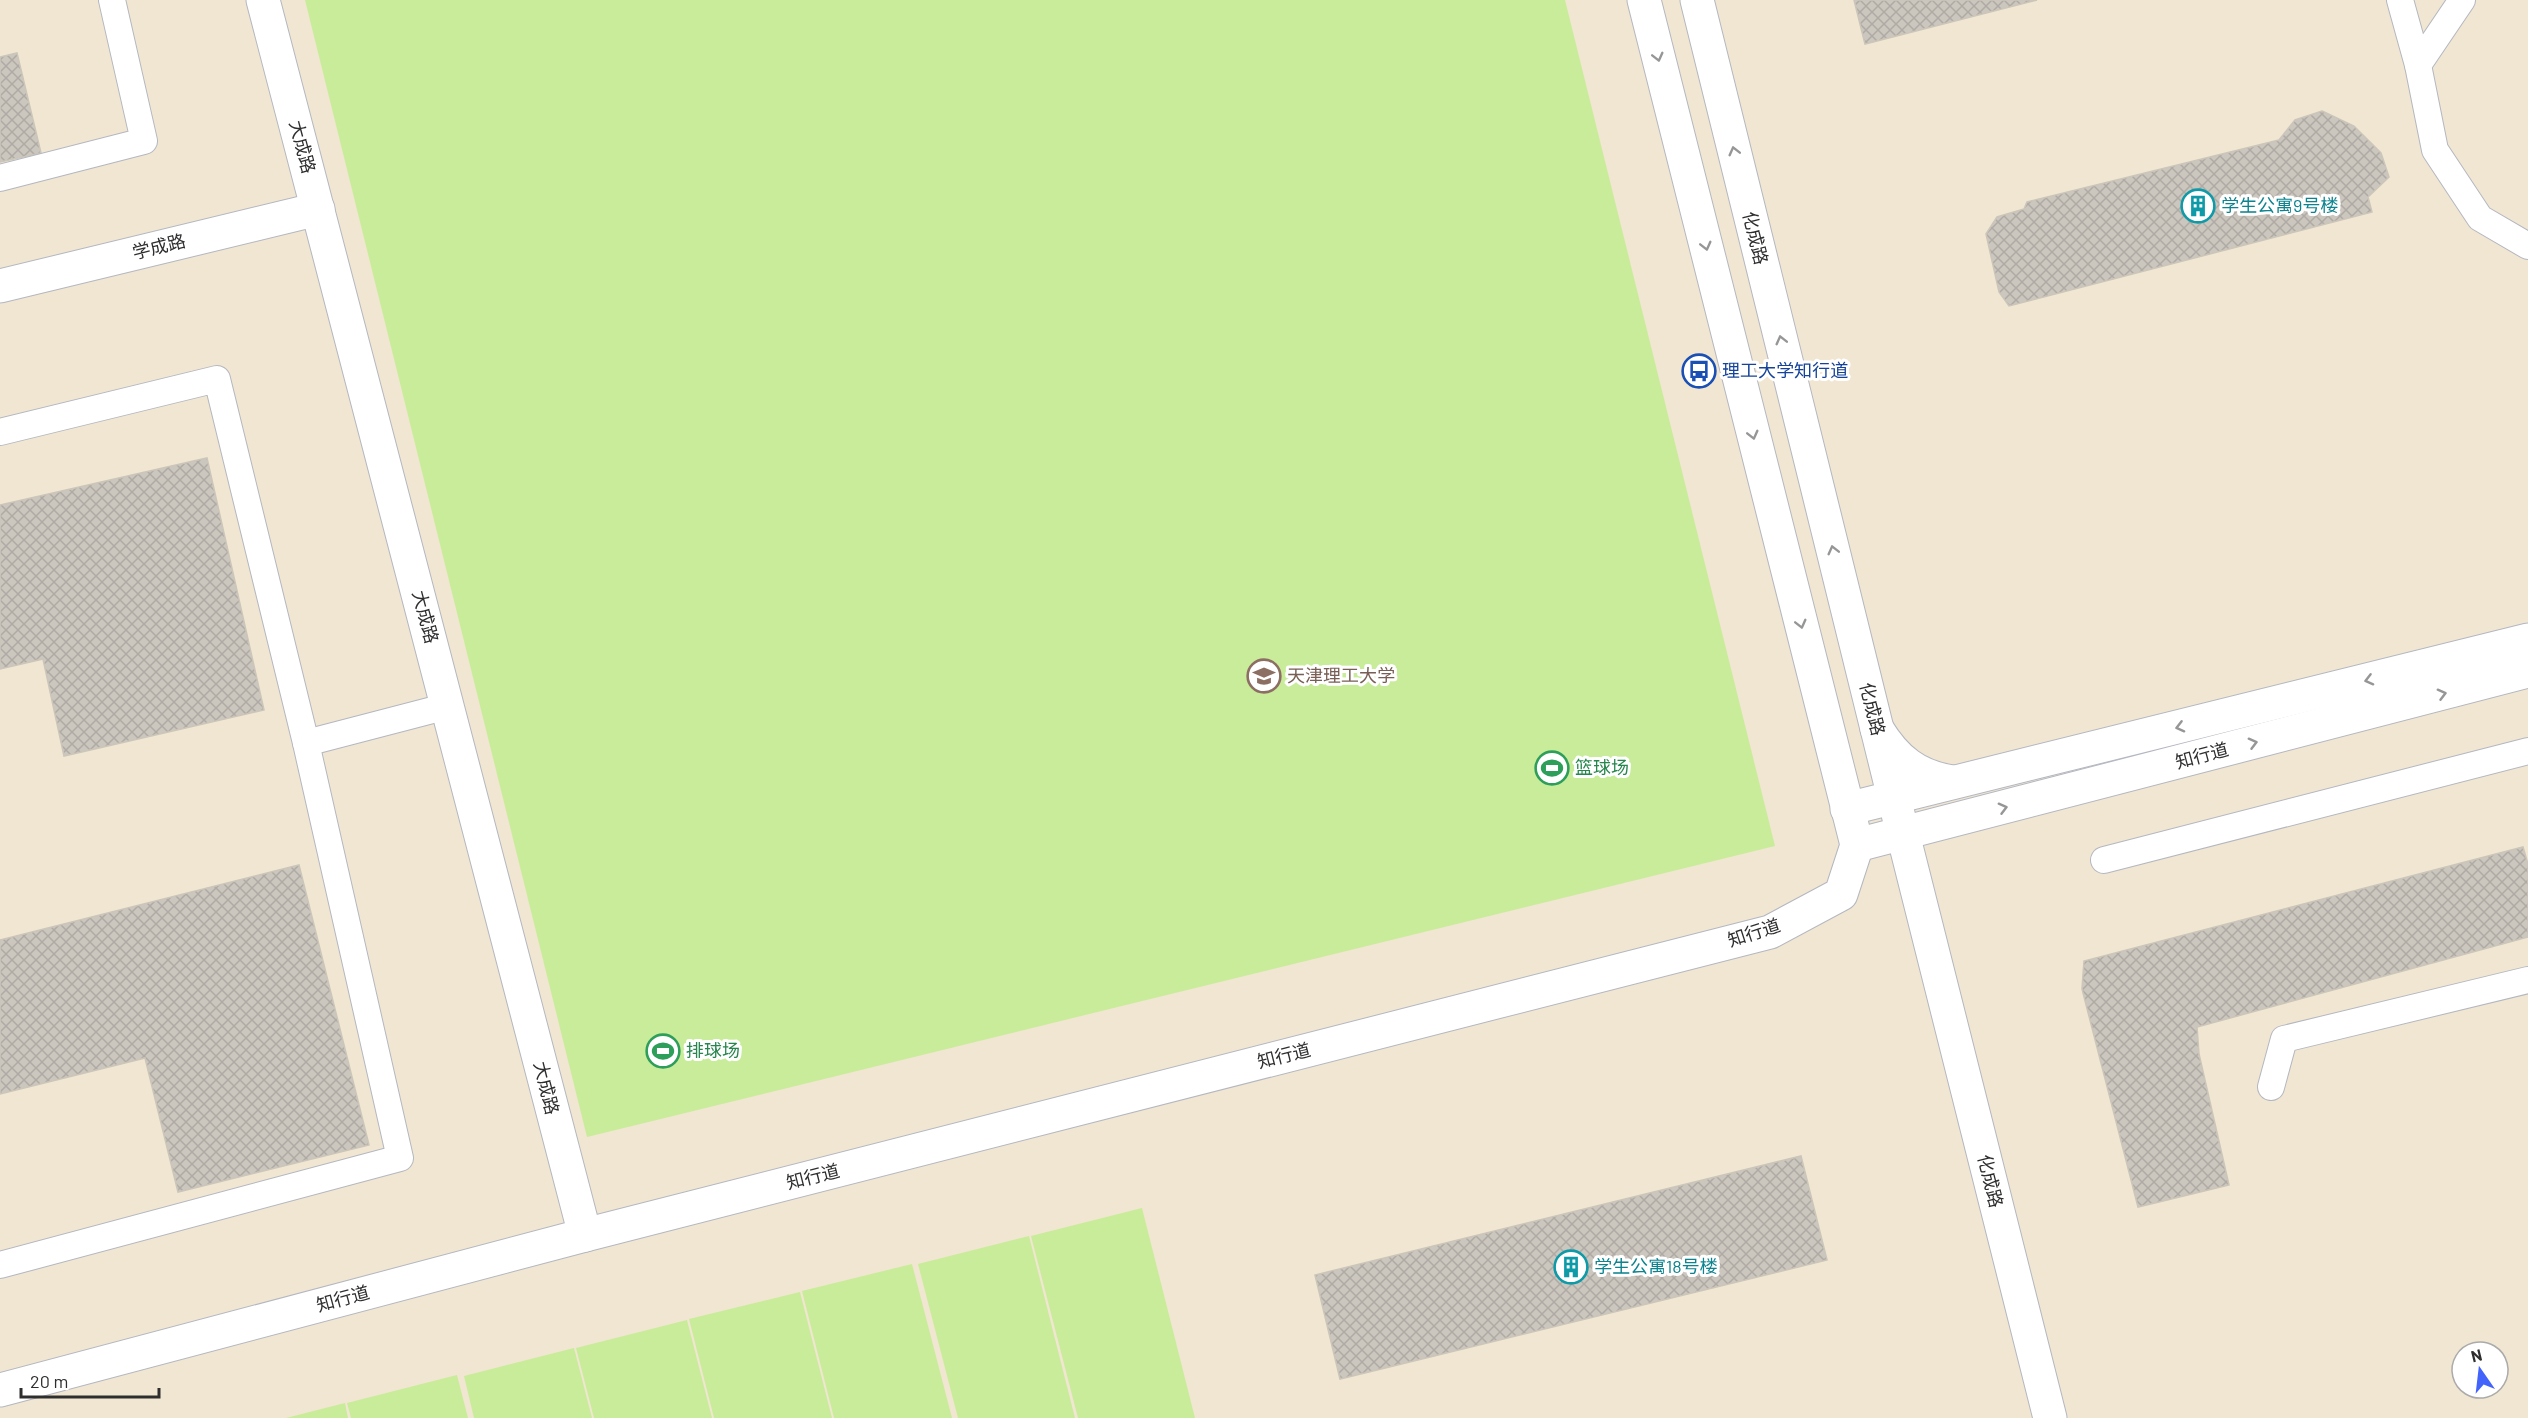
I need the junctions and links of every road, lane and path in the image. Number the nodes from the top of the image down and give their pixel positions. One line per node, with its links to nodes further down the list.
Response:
1 (112, 0): 8 (lane)
2 (263, 0): 9 (street, 大成路)
3 (1644, 0): 20 (street, 化成路, one-way to 20)
4 (1696, 0): 16 (street, 化成路, one-way to 4)
5 (2400, 0): 7 (lane)
6 (2462, 0): 7 (lane)
7 (2418, 65): 10 (lane)
8 (0, 178)
9 (318, 209): 11 (street, 学成路); 15 (street, 大成路)
10 (2528, 246)
11 (0, 286)
12 (0, 432): 17 (lane)
13 (2528, 640): 19 (street, 知行道, one-way to 19)
14 (2528, 671): 20 (street, 知行道, one-way to 14)
15 (448, 706): 17 (lane); 25 (street, 大成路)
16 (1877, 729): 19 (street); 20 (street, 化成路)
17 (306, 743): 26 (lane)
18 (2528, 751): 22 (lane)
19 (1955, 783): 20 (street, 知行道)
20 (1883, 812): 21 (street, 化成路); 21 (street, 知行道); 28 (street, 化成路)
21 (1857, 845): 25 (street, 知行道)
22 (2104, 860)
23 (2528, 980): 24 (lane)
24 (2271, 1086)
25 (585, 1235): 27 (street, 知行道)
26 (0, 1265)
27 (0, 1390)
28 (2050, 1418)

